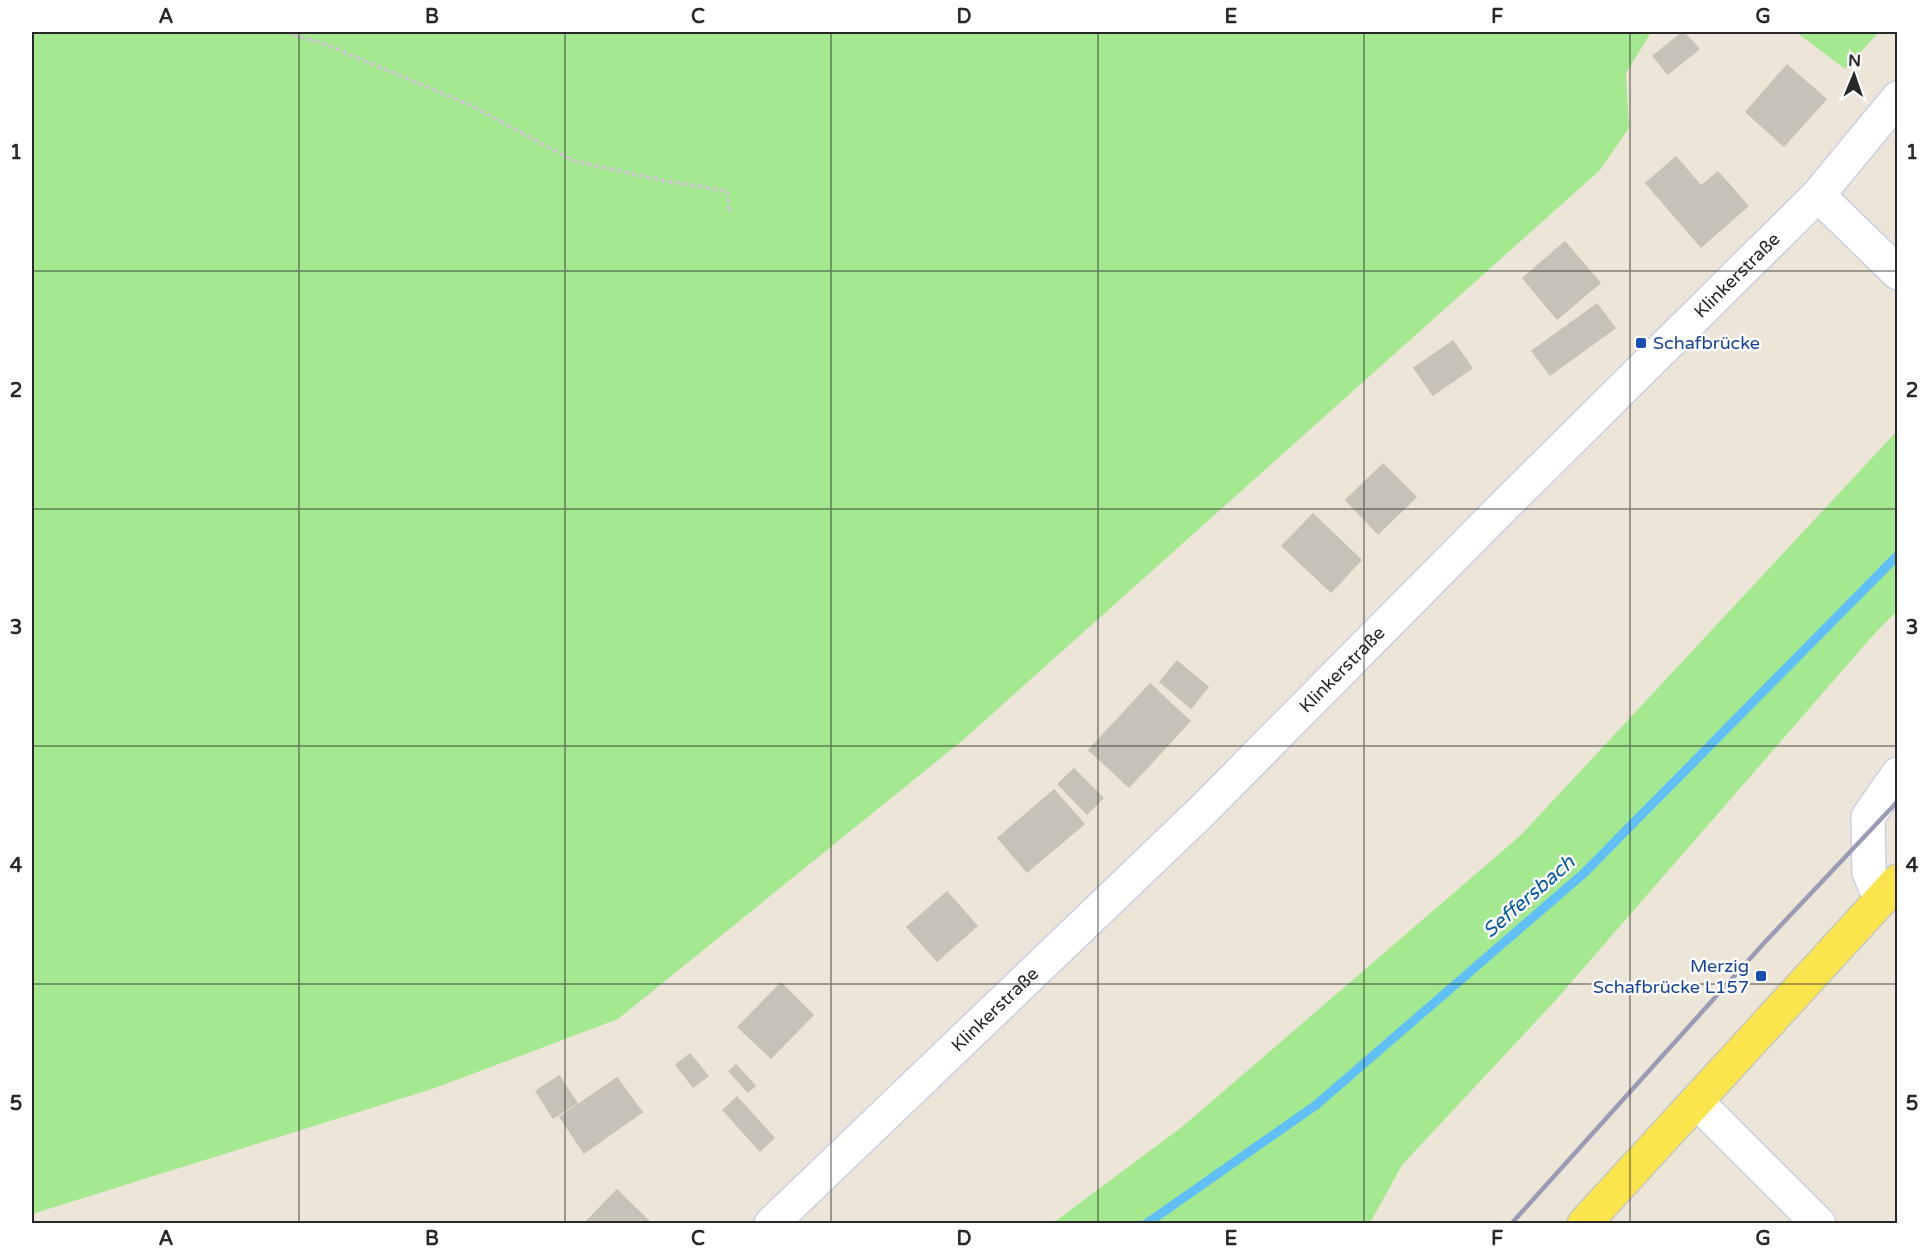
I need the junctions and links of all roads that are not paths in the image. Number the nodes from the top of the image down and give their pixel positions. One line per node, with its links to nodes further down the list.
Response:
1 (1898, 98): 2 (street, Klinkerstraße)
2 (1818, 195): 3 (street); 7 (street, Klinkerstraße)
3 (1898, 273)
4 (1898, 774): 5 (street)
5 (1889, 890): 6 (main road)
6 (1696, 1102): 8 (main road); 9 (street)
7 (771, 1224)
8 (1584, 1224)
9 (1819, 1224)

